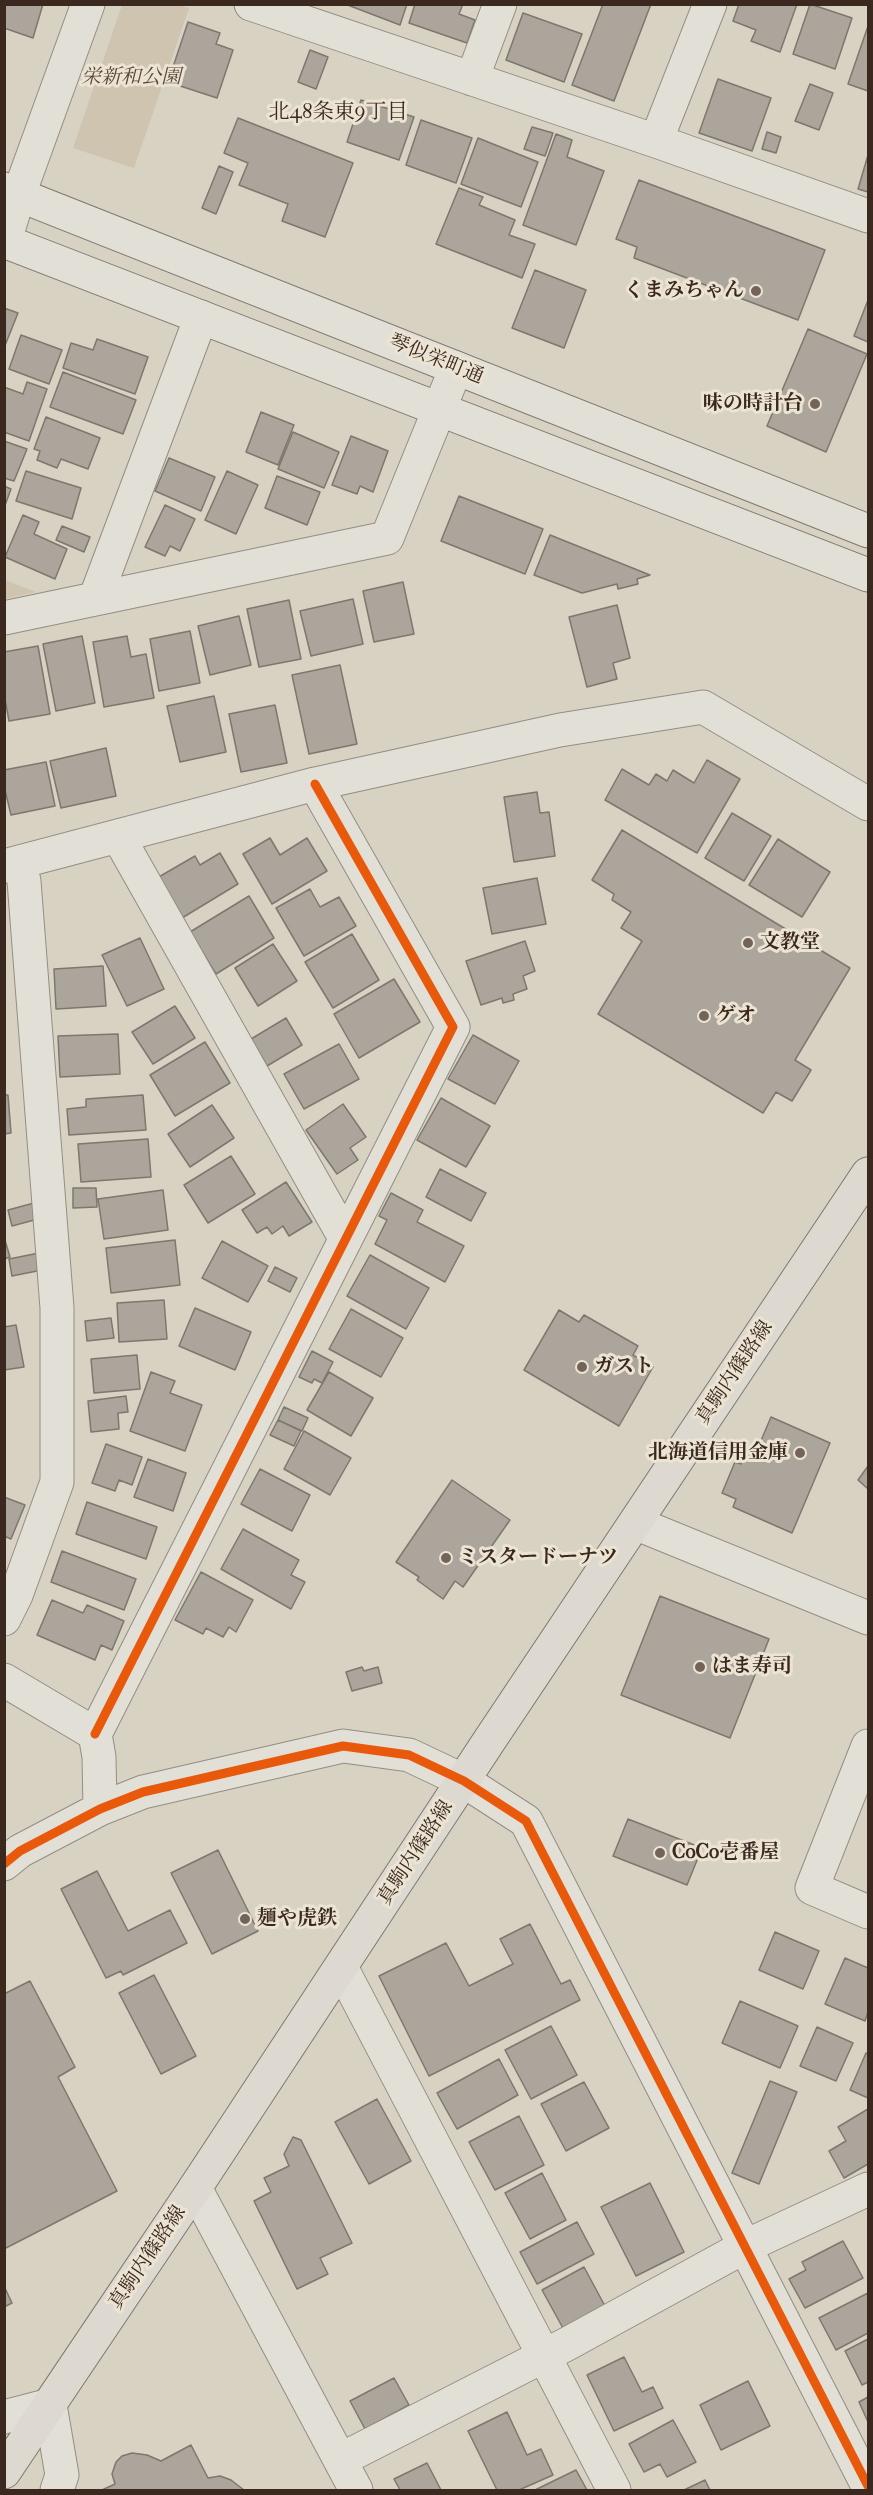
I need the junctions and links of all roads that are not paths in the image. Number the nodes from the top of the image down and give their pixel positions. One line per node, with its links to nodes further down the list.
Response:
1 (87, 4): 7 (street)
2 (251, 4): 5 (street)
3 (500, 4): 5 (street)
4 (710, 4): 6 (street)
5 (472, 79): 6 (street)
6 (656, 141): 8 (street)
7 (12, 192): 9 (street); 11 (street, 琴似栄町通)
8 (868, 216)
9 (5, 241): 10 (street)
10 (201, 317): 12 (street); 15 (street)
11 (456, 368): 12 (street); 13 (street, 琴似栄町通)
12 (440, 409): 14 (street); 15 (street)
13 (868, 531)
14 (868, 575)
15 (96, 599): 16 (street)
16 (4, 618)
17 (315, 784): 18 (street); 19 (street); 22 (street)
18 (868, 804)
19 (118, 836): 20 (street); 22 (street)
20 (12, 865): 25 (street)
21 (868, 1174): 23 (main road, 真駒内篠路線)
22 (345, 1238): 27 (street)
23 (635, 1523): 24 (street); 29 (main road, 真駒内篠路線)
24 (868, 1618)
25 (4, 1619)
26 (4, 1680): 27 (street)
27 (94, 1734): 30 (street)
28 (868, 1746): 32 (street)
29 (464, 1781): 30 (street); 33 (main road, 真駒内篠路線); 36 (street)
30 (100, 1809): 31 (street)
31 (4, 1864)
32 (868, 1912)
33 (341, 1967): 34 (main road, 真駒内篠路線); 37 (street)
34 (195, 2188): 38 (main road, 真駒内篠路線); 40 (street)
35 (868, 2189): 36 (street)
36 (744, 2247): 37 (street); 42 (street)
37 (545, 2354): 40 (street); 45 (street)
38 (50, 2405): 39 (street); 41 (main road, 真駒内篠路線); 43 (street)
39 (4, 2417)
40 (340, 2460): 44 (street)
41 (4, 2472)
42 (868, 2482)
43 (57, 2490)
44 (356, 2490)
45 (614, 2490)

